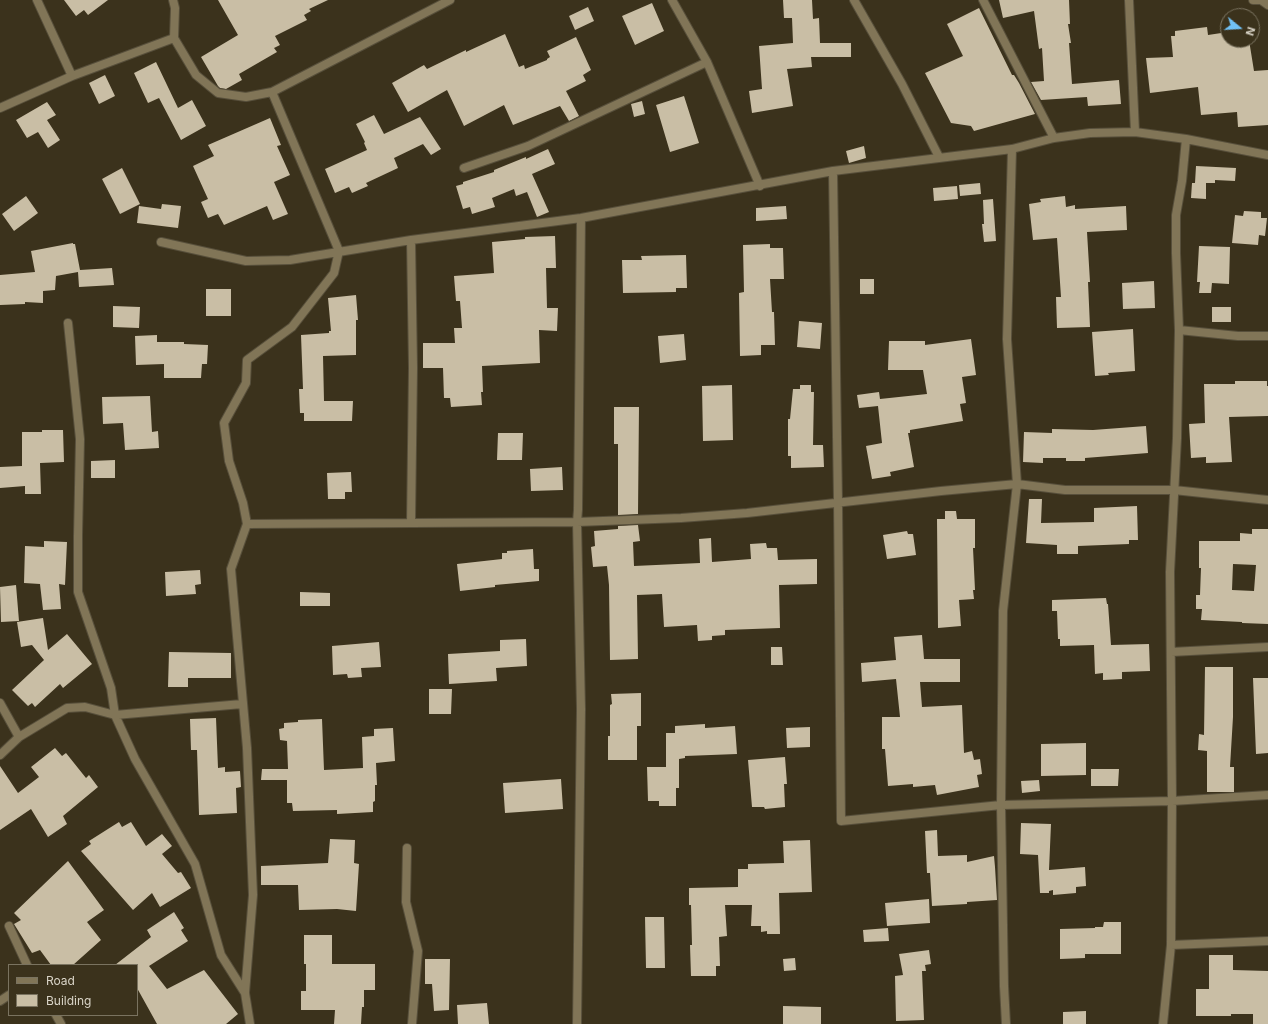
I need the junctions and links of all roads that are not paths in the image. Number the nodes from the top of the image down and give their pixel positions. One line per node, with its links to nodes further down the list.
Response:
1 (37, 0): 13 (street)
2 (173, 0): 11 (street)
3 (450, 0): 14 (street)
4 (672, 0): 12 (street)
5 (854, 0): 21 (street)
6 (983, 0): 17 (street)
7 (1129, 0): 16 (street)
8 (1253, 0): 9 (street)
9 (1262, 0): 10 (street)
10 (1268, 5)
11 (174, 38): 13 (street); 14 (street)
12 (707, 62): 22 (street); 24 (street)
13 (72, 76): 15 (street)
14 (272, 92): 28 (street)
15 (0, 108)
16 (1135, 132): 17 (street); 18 (street)
17 (1054, 138): 19 (street)
18 (1186, 139): 20 (street); 30 (street)
19 (1012, 149): 21 (street); 32 (street)
20 (1268, 156)
21 (938, 157): 23 (street)
22 (464, 168)
23 (833, 171): 24 (street); 35 (street)
24 (760, 186): 25 (street)
25 (581, 218): 26 (street); 36 (street)
26 (411, 240): 28 (street); 37 (street)
27 (161, 242): 28 (street)
28 (339, 251): 38 (street)
29 (68, 323): 43 (street)
30 (1179, 330): 31 (street); 33 (street)
31 (1268, 336)
32 (1017, 484): 33 (street); 35 (street); 48 (street)
33 (1174, 490): 34 (street); 40 (street)
34 (1268, 500)
35 (838, 502): 36 (street); 48 (street)
36 (577, 522): 37 (street); 57 (street)
37 (411, 523): 38 (street)
38 (247, 524): 42 (street)
39 (1268, 647): 40 (street)
40 (1171, 652): 47 (street)
41 (0, 703): 44 (street)
42 (242, 704): 43 (street); 54 (street)
43 (115, 715): 44 (street); 54 (street)
44 (19, 737): 45 (street)
45 (0, 755)
46 (1268, 795): 47 (street)
47 (1172, 801): 48 (street); 52 (street)
48 (1001, 805): 58 (street)
49 (407, 848): 56 (street)
50 (9, 926): 53 (street)
51 (1268, 941): 52 (street)
52 (1172, 945): 59 (street)
53 (27, 964)
54 (245, 993): 55 (street)
55 (250, 1024)
56 (412, 1024)
57 (577, 1024)
58 (1006, 1024)
59 (1163, 1024)

